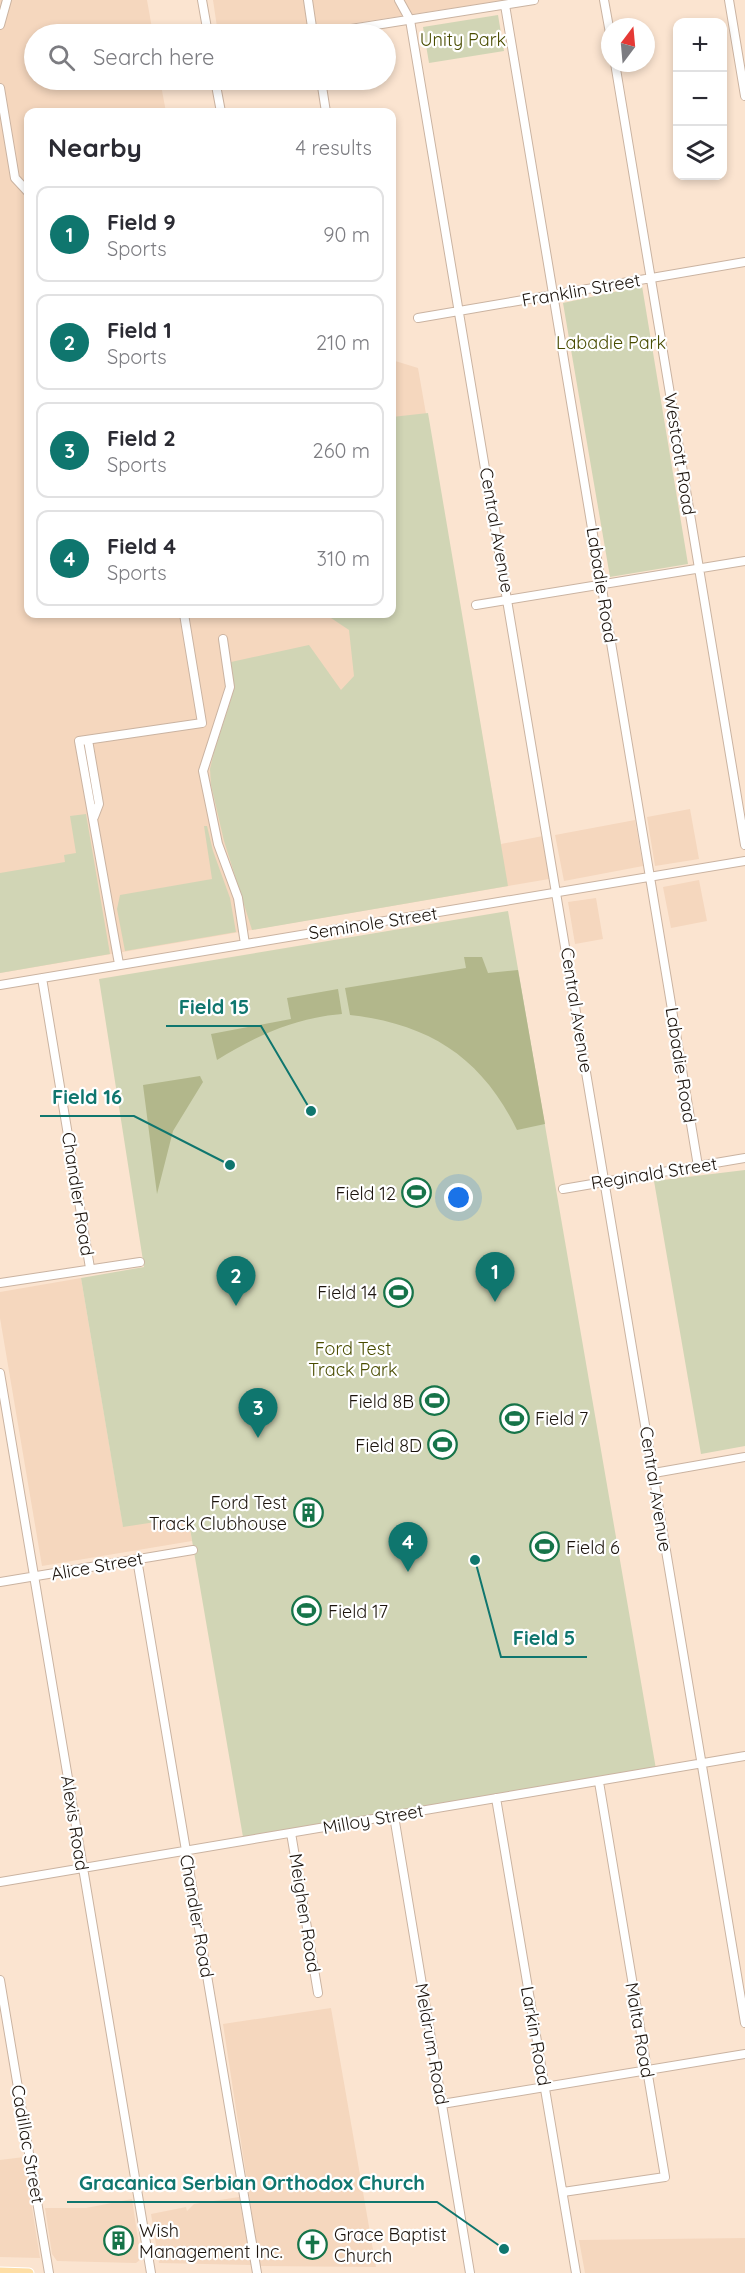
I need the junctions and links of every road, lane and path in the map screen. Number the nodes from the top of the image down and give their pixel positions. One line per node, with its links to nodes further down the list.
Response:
1 (7, 0): 14 (street)
2 (202, 0): 11 (street)
3 (308, 0): 12 (street)
4 (399, 0): 10 (street, Central Avenue)
5 (534, 0): 8 (street)
6 (604, 0): 9 (street)
7 (729, 0): 19 (street)
8 (505, 5): 10 (street); 25 (street, Labadie Road)
9 (607, 18)
10 (410, 20): 13 (street); 26 (street, Central Avenue)
11 (206, 24)
12 (312, 24)
13 (384, 24)
14 (0, 25)
15 (617, 72): 24 (street, Westcott Road)
16 (0, 88): 22 (street)
17 (217, 90): 20 (street)
18 (323, 90): 21 (street)
19 (745, 96)
20 (220, 108)
21 (325, 108)
22 (24, 188)
23 (745, 262): 24 (street, Franklin Street)
24 (651, 278): 25 (street, Franklin Street); 29 (street, Westcott Road)
25 (553, 295): 26 (street, Franklin Street); 30 (street, Labadie Road)
26 (459, 310): 27 (street, Franklin Street); 31 (street, Central Avenue)
27 (418, 318)
28 (745, 561): 29 (street)
29 (699, 569): 30 (street); 35 (street, Westcott Road)
30 (602, 585): 31 (street); 37 (street, Labadie Road)
31 (508, 600): 32 (street); 38 (street, Central Avenue)
32 (476, 605)
33 (185, 618): 40 (street)
34 (223, 639): 39 (street)
35 (745, 845)
36 (745, 861): 37 (street, Seminole Street)
37 (650, 877): 38 (street, Seminole Street); 44 (street, Labadie Road)
38 (558, 892): 39 (street, Seminole Street); 45 (street, Central Avenue)
39 (245, 944): 40 (street, Seminole Street)
40 (119, 964): 41 (street, Seminole Street)
41 (42, 978): 42 (street, Seminole Street); 48 (street, Chandler Road)
42 (0, 985)
43 (745, 1158): 44 (street, Reginald Street)
44 (698, 1166): 45 (street, Reginald Street)
45 (606, 1181): 46 (street, Reginald Street); 52 (street, Central Avenue)
46 (563, 1188)
47 (140, 1262): 48 (street)
48 (90, 1268): 49 (street)
49 (0, 1283)
50 (0, 1373): 55 (street, Alexis Road)
51 (745, 1457): 52 (street)
52 (654, 1473): 58 (street, Central Avenue)
53 (193, 1550): 54 (street, Alice Street)
54 (138, 1559): 55 (street, Alice Street); 63 (street, Chandler Road)
55 (34, 1576): 56 (street, Alice Street); 64 (street, Alexis Road)
56 (0, 1582)
57 (745, 1756): 58 (street, Milloy Street)
58 (702, 1764): 59 (street, Milloy Street); 68 (street, Central Avenue)
59 (599, 1782): 60 (street, Milloy Street); 70 (street, Malta Road)
60 (496, 1798): 61 (street, Milloy Street); 71 (street, Larkin Road)
61 (394, 1816): 62 (street, Milloy Street); 72 (street, Meldrum Road)
62 (291, 1833): 63 (street, Milloy Street); 67 (street, Meighen Road)
63 (186, 1850): 64 (street, Milloy Street); 78 (street, Chandler Road)
64 (83, 1868): 65 (street, Milloy Street); 77 (street, Alexis Road)
65 (0, 1882)
66 (0, 1980): 76 (street, Cadillac Street)
67 (318, 1993)
68 (745, 2023)
69 (745, 2054): 70 (street)
70 (647, 2070): 71 (street); 73 (street, Malta Road)
71 (545, 2087): 72 (street); 73 (street, Larkin Road)
72 (442, 2104): 79 (street, Meldrum Road)
73 (563, 2192): 80 (street, Larkin Road)
74 (0, 2272): 75 (main road)
75 (29, 2273)
76 (49, 2273)
77 (151, 2273)
78 (257, 2273)
79 (470, 2273)
80 (576, 2273)

